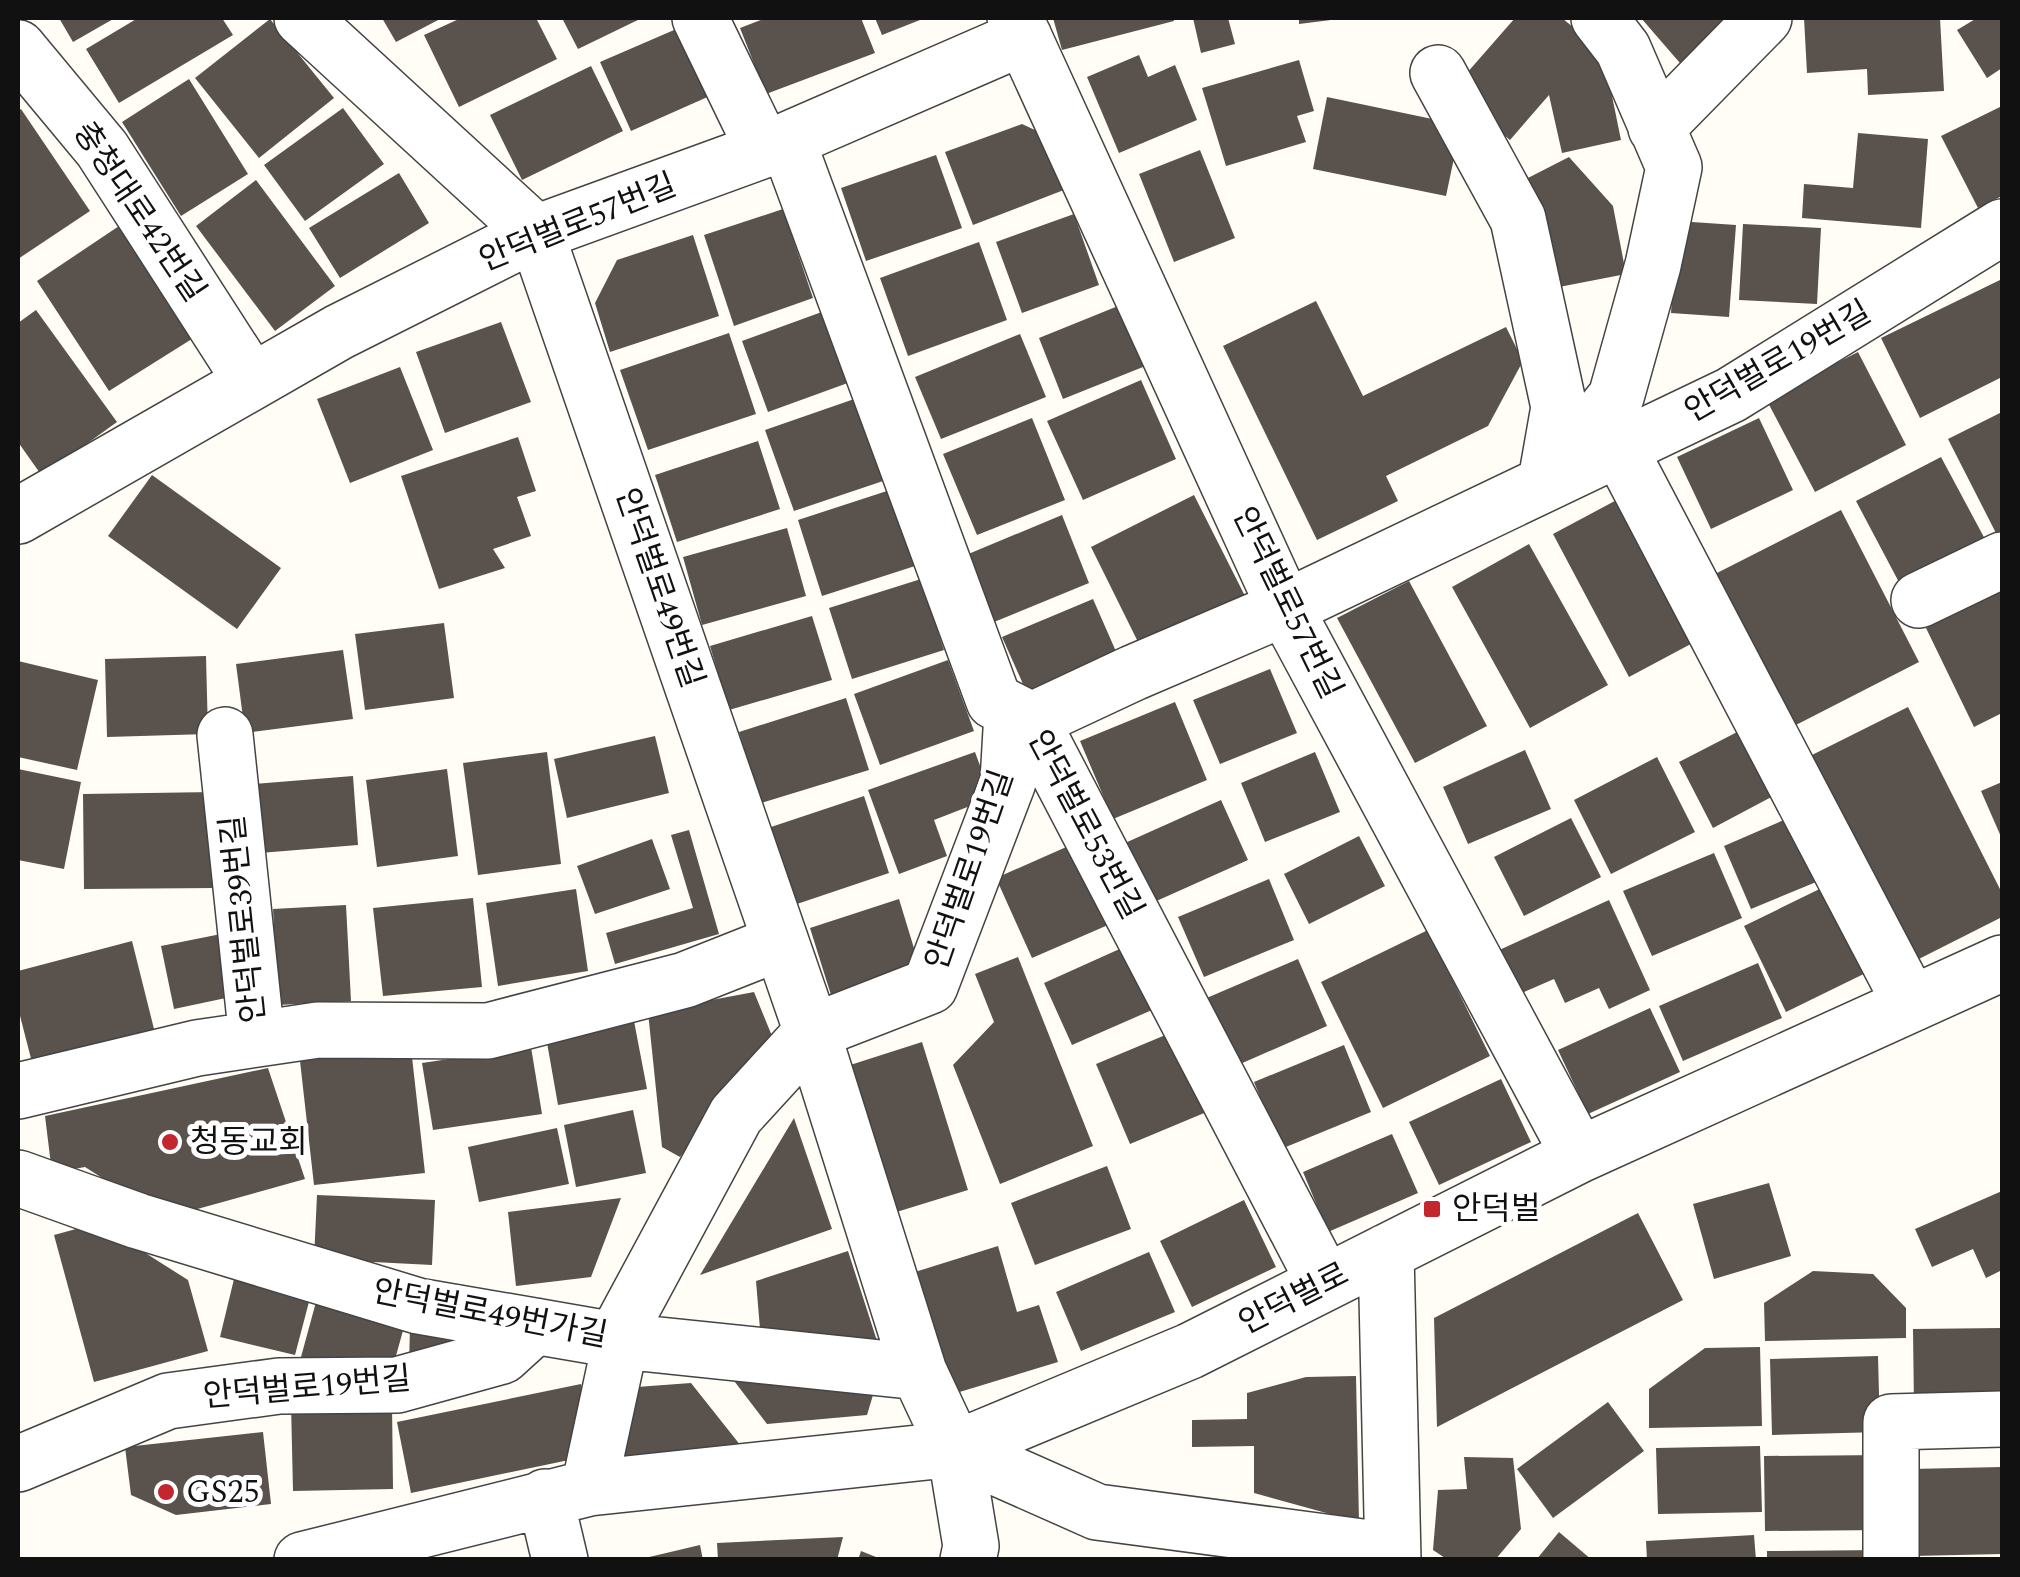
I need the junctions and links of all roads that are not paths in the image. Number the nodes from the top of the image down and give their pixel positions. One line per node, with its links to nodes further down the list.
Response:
1 (302, 18): 11 (street)
2 (700, 18): 9 (street, 안덕벌로53번길)
3 (1600, 18): 8 (street)
4 (1764, 18): 8 (street)
5 (1020, 27): 9 (street, 안덕벌로57번길); 18 (street, 안덕벌로57번길)
6 (18, 48): 12 (street, 충청대로42번길)
7 (1438, 72): 14 (street)
8 (1656, 128): 14 (street)
9 (776, 145): 11 (street, 안덕벌로57번길); 19 (street, 안덕벌로53번길)
10 (2002, 226): 13 (street, 안덕벌로19번길)
11 (536, 234): 12 (street, 안덕벌로57번길); 21 (street, 안덕벌로49번길)
12 (252, 382): 15 (street)
13 (1619, 448): 14 (street, 안덕벌로19번길); 23 (street)
14 (1546, 484): 18 (street, 안덕벌로19번길)
15 (18, 516)
16 (2002, 560): 17 (street)
17 (1919, 600)
18 (1285, 608): 19 (street, 안덕벌로19번길); 27 (street, 안덕벌로57번길)
19 (1031, 720): 24 (street, 안덕벌로19번길); 30 (street, 안덕벌로53번길)
20 (225, 734): 25 (street, 안덕벌로39번길)
21 (781, 942): 24 (street, 안덕벌로49번길); 25 (street)
22 (2002, 962): 23 (street, 안덕벌로)
23 (1911, 1004): 27 (street, 안덕벌로)
24 (812, 1032): 32 (street, 안덕벌로19번길); 33 (street, 안덕벌로49번길)
25 (257, 1038): 26 (street, 안덕벌로39번길)
26 (18, 1092)
27 (1579, 1155): 29 (street, 안덕벌로)
28 (18, 1178): 31 (street, 안덕벌로49번가길)
29 (1386, 1252): 30 (street, 안덕벌로); 42 (street)
30 (1325, 1283): 35 (street, 안덕벌로)
31 (535, 1326): 32 (street, 안덕벌로49번가길); 36 (street, 안덕벌로19번길)
32 (621, 1340): 33 (street, 안덕벌로49번가길); 37 (street, 안덕벌로19번길)
33 (918, 1372): 35 (street, 안덕벌로49번길)
34 (2002, 1419): 43 (street)
35 (955, 1450): 37 (street, 안덕벌로); 38 (street); 41 (street, 안덕벌로49번길)
36 (18, 1464)
37 (567, 1493): 39 (street, 안덕벌로); 40 (street)
38 (1276, 1548): 42 (street)
39 (302, 1560)
40 (560, 1560)
41 (968, 1560)
42 (1392, 1560)
43 (1890, 1560)

